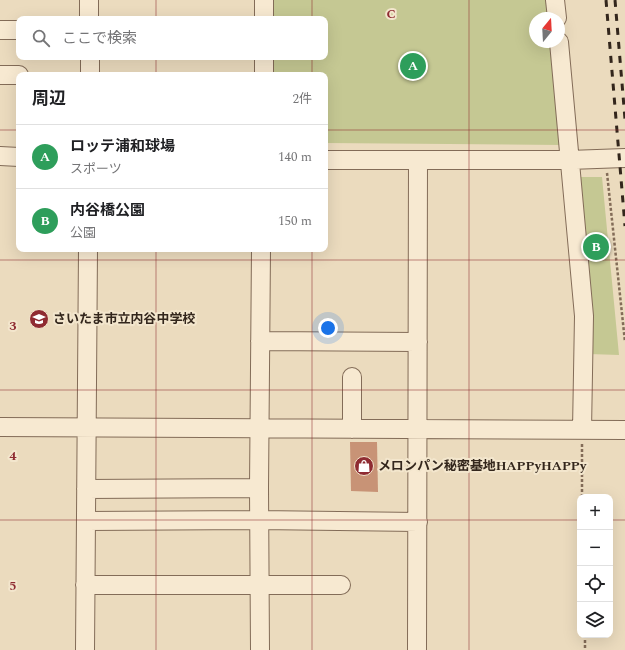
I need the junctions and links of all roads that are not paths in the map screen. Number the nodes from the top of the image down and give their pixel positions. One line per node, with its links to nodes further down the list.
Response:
1 (89, 0): 5 (street)
2 (264, 0): 6 (street)
3 (555, 0): 4 (street)
4 (556, 12)
5 (89, 16)
6 (264, 16)
7 (0, 30): 8 (street)
8 (16, 30)
9 (560, 48): 21 (street)
10 (90, 60): 12 (street)
11 (264, 60): 13 (street)
12 (90, 72)
13 (264, 72)
14 (0, 75): 15 (street)
15 (16, 75)
16 (0, 156): 17 (street)
17 (16, 156)
18 (625, 158): 21 (street)
19 (328, 160): 20 (street)
20 (418, 160): 21 (street); 25 (street)
21 (569, 160): 32 (street)
22 (88, 252): 28 (street)
23 (262, 252): 24 (street)
24 (260, 341): 25 (street); 29 (street)
25 (418, 342): 31 (street)
26 (352, 377): 30 (street)
27 (0, 427): 28 (street)
28 (86, 428): 29 (street); 35 (street)
29 (260, 428): 30 (street); 34 (street)
30 (352, 429): 31 (street)
31 (418, 429): 32 (street); 38 (street)
32 (582, 430): 33 (street)
33 (625, 430)
34 (259, 488): 35 (street); 36 (street)
35 (86, 489): 37 (street)
36 (259, 520): 37 (street); 38 (street); 39 (street)
37 (86, 521): 41 (street)
38 (418, 522): 44 (street)
39 (260, 584): 40 (street); 41 (street); 43 (street)
40 (341, 584)
41 (85, 585): 42 (street)
42 (85, 650)
43 (260, 650)
44 (417, 650)

